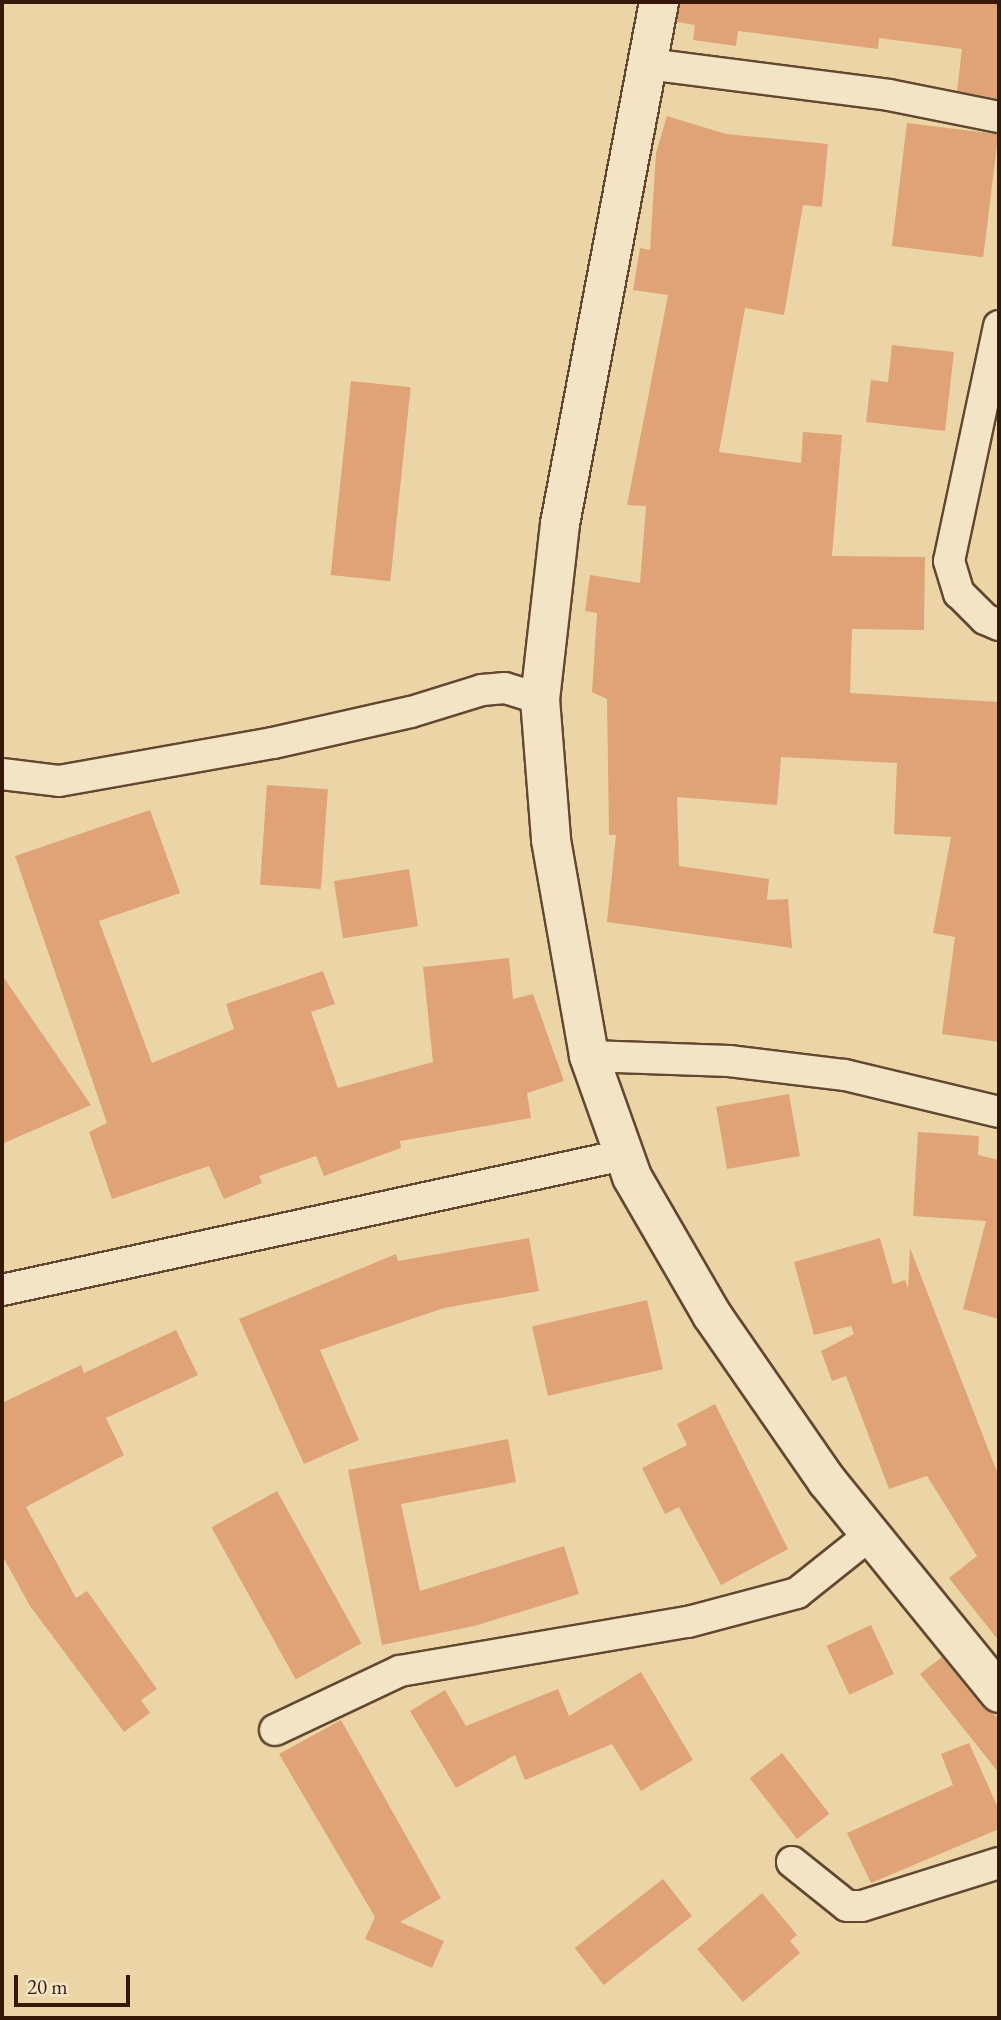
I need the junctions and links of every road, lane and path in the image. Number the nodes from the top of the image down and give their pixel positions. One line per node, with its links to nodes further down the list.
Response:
1 (659, 2): 2 (street)
2 (648, 64): 3 (street); 6 (street)
3 (999, 117)
4 (999, 326): 5 (street)
5 (999, 625)
6 (540, 699): 7 (street); 8 (street)
7 (2, 774)
8 (589, 1056): 9 (street); 10 (street)
9 (999, 1112)
10 (623, 1155): 11 (street); 12 (street)
11 (2, 1290)
12 (870, 1535): 13 (street); 14 (street)
13 (999, 1693)
14 (275, 1730)
15 (792, 1862): 16 (street)
16 (999, 1863)

